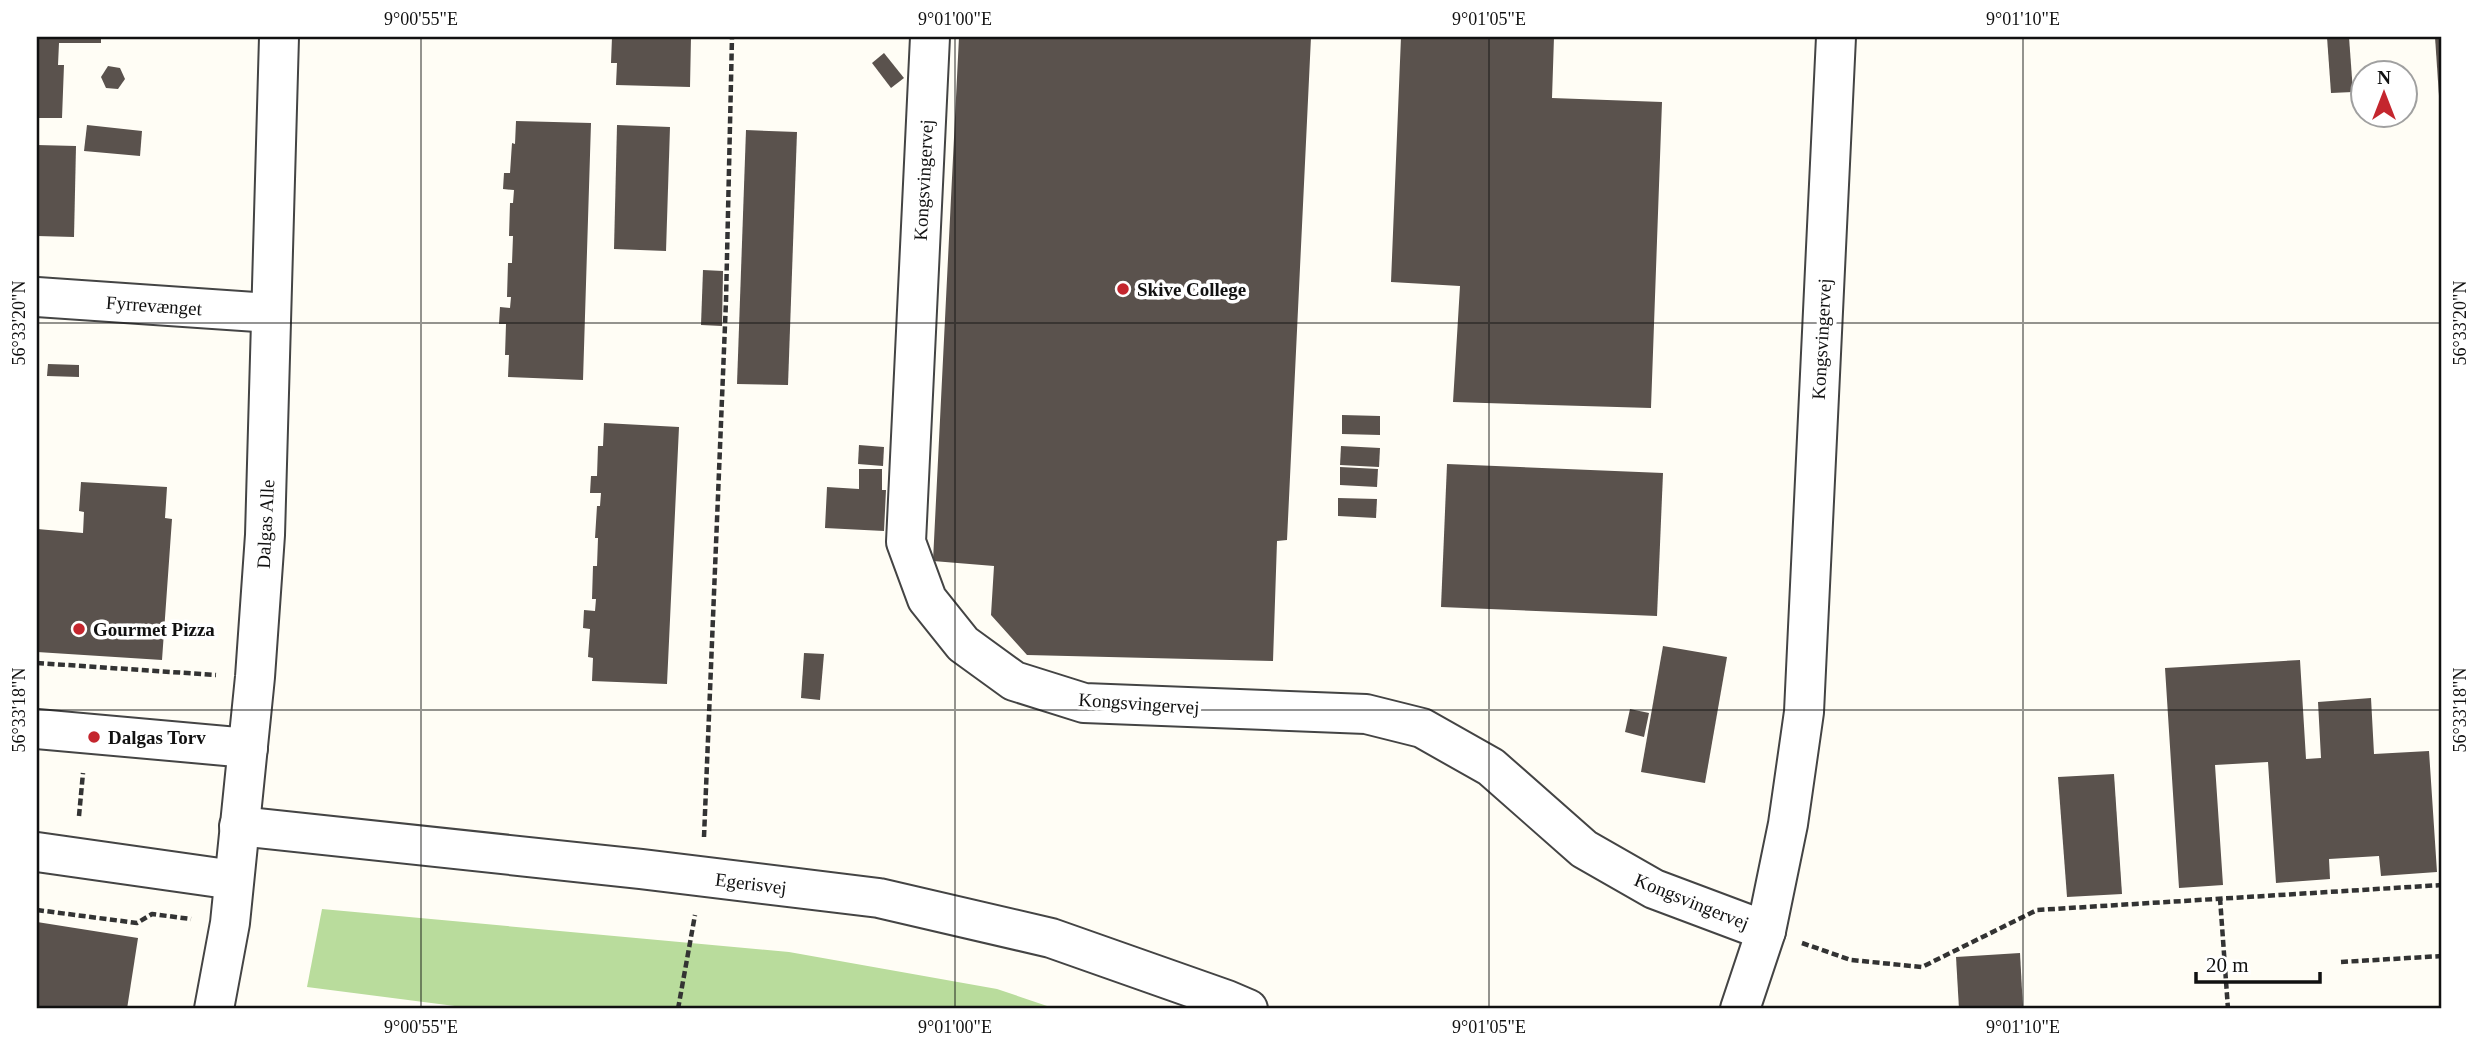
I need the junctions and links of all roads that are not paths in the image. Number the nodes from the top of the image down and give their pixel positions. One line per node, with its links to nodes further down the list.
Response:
1 (279, 37): 5 (street, Dalgas Alle)
2 (930, 37): 11 (street, Kongsvingervej)
3 (1836, 37): 11 (street, Kongsvingervej)
4 (37, 297): 5 (street, Fyrrevænget)
5 (271, 313): 7 (street, Dalgas Alle)
6 (37, 729): 7 (street)
7 (248, 748): 8 (street, Dalgas Alle)
8 (239, 826): 10 (street, Dalgas Alle); 13 (street, Egerisvej)
9 (37, 852): 10 (street)
10 (234, 880): 12 (street, Dalgas Alle)
11 (1766, 931): 14 (street, Kongsvingervej)
12 (214, 1009)
13 (1248, 1009)
14 (1740, 1009)

